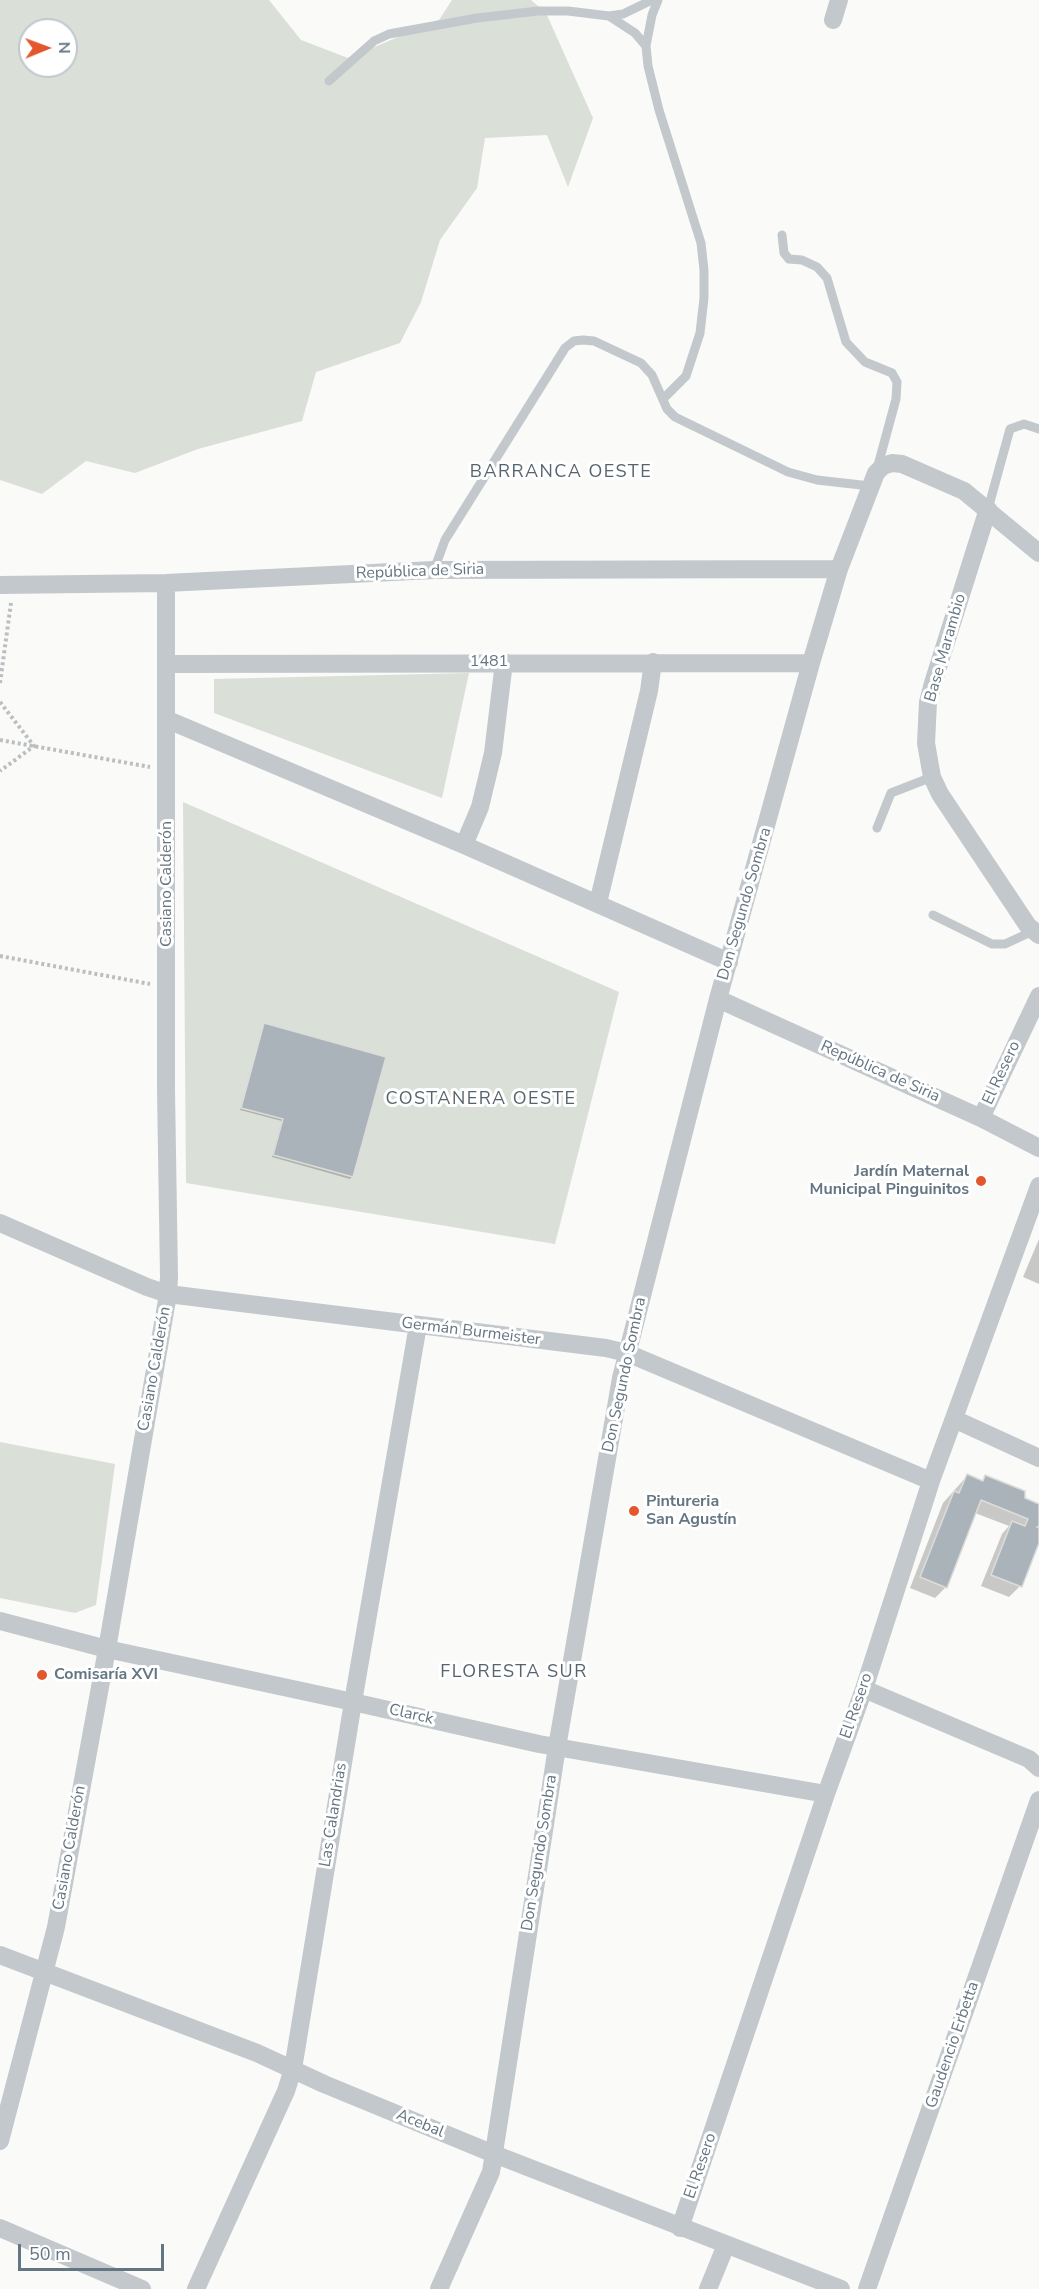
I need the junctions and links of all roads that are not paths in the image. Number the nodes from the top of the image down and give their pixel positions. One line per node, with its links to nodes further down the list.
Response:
1 (538, 0): 5 (lane)
2 (652, 0): 6 (lane)
3 (658, 0): 8 (lane)
4 (839, 0): 7 (street)
5 (538, 11): 6 (lane); 9 (lane)
6 (609, 16): 8 (lane)
7 (833, 20)
8 (646, 46): 11 (lane)
9 (330, 81)
10 (782, 235): 13 (lane)
11 (663, 399): 13 (lane); 17 (lane)
12 (1039, 429): 14 (lane)
13 (873, 480): 14 (street); 16 (street, Don Segundo Sombra)
14 (988, 510): 15 (street); 25 (street, Base Marambio)
15 (1039, 554)
16 (839, 569): 17 (street, República de Siria); 22 (street, Don Segundo Sombra)
17 (434, 570): 18 (street, República de Siria)
18 (166, 583): 19 (street, República de Siria); 23 (street, Casiano Calderón)
19 (7, 584)
20 (504, 662): 21 (street, 1481); 23 (street, 1481); 27 (street)
21 (653, 662): 22 (street, 1481); 28 (street)
22 (811, 663): 31 (street, Don Segundo Sombra)
23 (166, 664): 24 (street, Casiano Calderón)
24 (168, 720): 27 (street); 38 (street, Casiano Calderón)
25 (932, 777): 26 (lane); 30 (street, Base Marambio)
26 (877, 828)
27 (464, 844): 28 (street)
28 (598, 903): 31 (street)
29 (933, 915): 30 (lane)
30 (1036, 933)
31 (729, 962): 33 (street, Don Segundo Sombra)
32 (1039, 996): 34 (street, El Resero)
33 (718, 999): 34 (street, República de Siria); 40 (street, Don Segundo Sombra)
34 (981, 1118): 35 (street, República de Siria)
35 (1039, 1148)
36 (1039, 1186): 41 (street, El Resero)
37 (0, 1223): 38 (street, Germán Burmeister)
38 (168, 1294): 39 (street, Germán Burmeister); 45 (street, Casiano Calderón)
39 (418, 1325): 40 (street, Germán Burmeister); 47 (street, Las Calandrias)
40 (627, 1353): 43 (street, Germán Burmeister); 48 (street, Don Segundo Sombra)
41 (954, 1419): 42 (street); 43 (street, El Resero)
42 (1039, 1458)
43 (931, 1481): 46 (street, El Resero)
44 (0, 1621): 45 (street, Clarck)
45 (107, 1649): 47 (street, Clarck); 53 (street, Casiano Calderón)
46 (864, 1689): 49 (street); 50 (street, El Resero)
47 (353, 1702): 48 (street, Clarck); 54 (street, Las Calandrias)
48 (557, 1747): 50 (street, Clarck); 56 (street, Don Segundo Sombra)
49 (1039, 1768)
50 (826, 1794): 58 (street, El Resero)
51 (1038, 1808): 65 (street, Gaudencio Erbetta)
52 (0, 1956): 53 (street, Acebal)
53 (44, 1972): 54 (street, Acebal); 55 (street, Casiano Calderón)
54 (293, 2069): 56 (street, Acebal); 61 (street, Las Calandrias)
55 (0, 2141)
56 (494, 2154): 58 (street, Acebal); 62 (street, Don Segundo Sombra)
57 (0, 2228): 60 (street)
58 (680, 2228): 59 (street, Acebal)
59 (726, 2245): 63 (street); 64 (street, Acebal)
60 (142, 2289)
61 (196, 2289)
62 (439, 2289)
63 (708, 2289)
64 (842, 2289)
65 (867, 2289)

